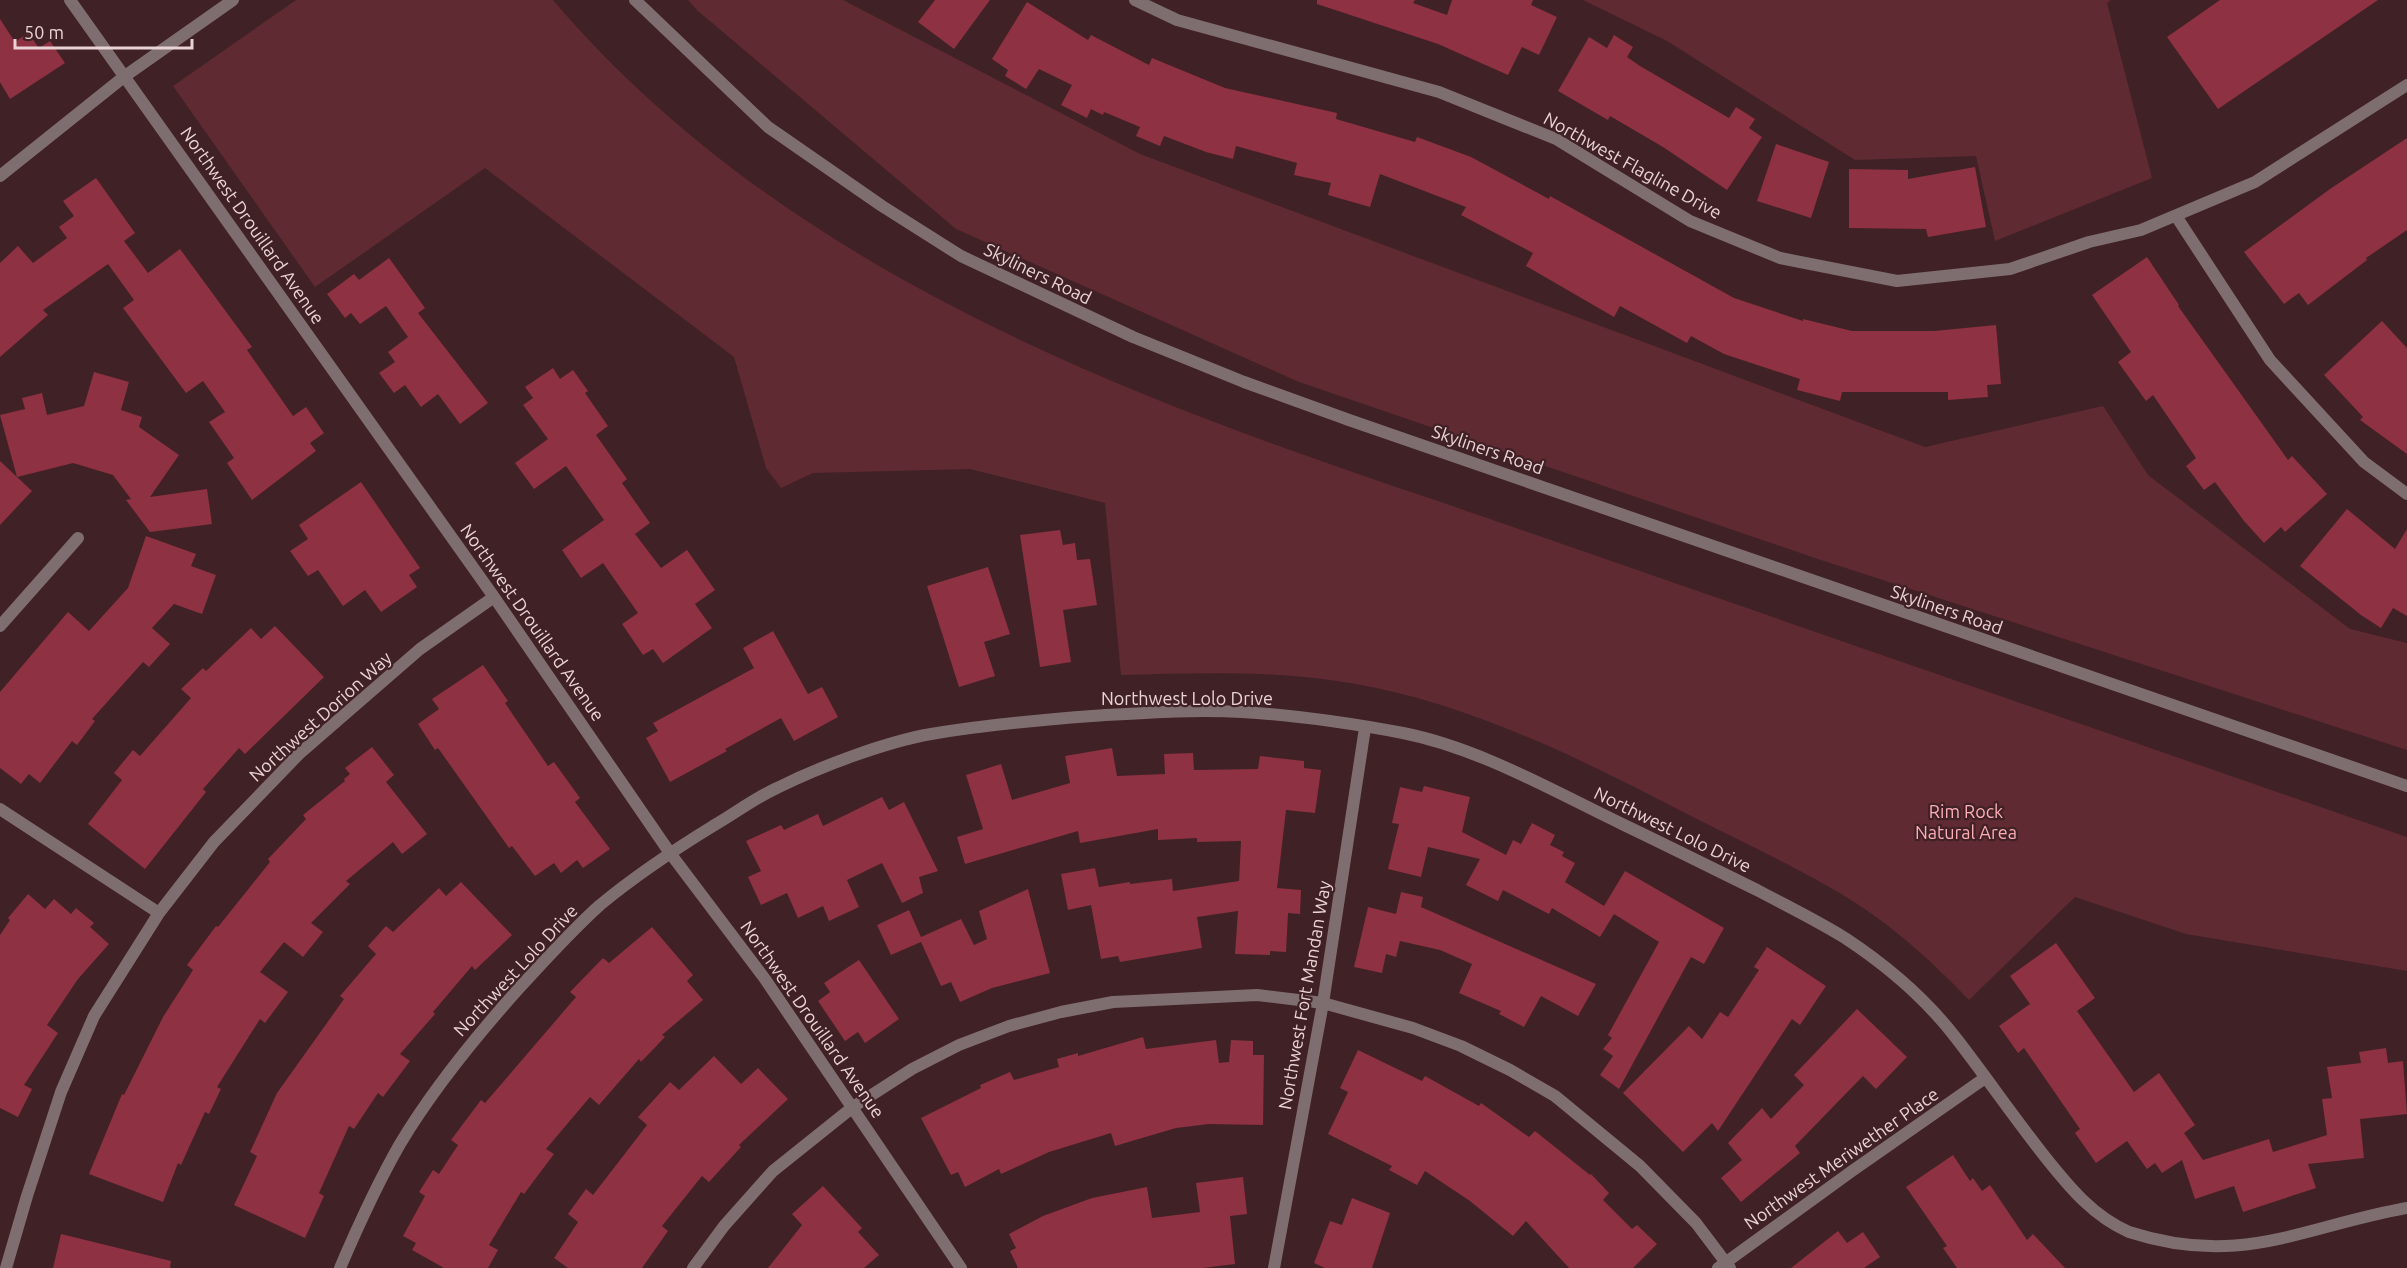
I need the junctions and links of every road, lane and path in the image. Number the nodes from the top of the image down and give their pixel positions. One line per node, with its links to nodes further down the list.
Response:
1 (70, 0): 5 (street, Northwest Drouillard Avenue)
2 (233, 0): 5 (street)
3 (636, 0): 14 (street, Skyliners Road)
4 (1135, 0): 8 (street, Northwest Flagline Drive)
5 (125, 76): 7 (street); 11 (street, Northwest Drouillard Avenue)
6 (2407, 85): 8 (street, Northwest Flagline Drive)
7 (0, 176)
8 (2176, 216): 9 (street)
9 (2407, 494)
10 (78, 538): 12 (street)
11 (494, 597): 16 (street, Northwest Drouillard Avenue); 17 (street, Northwest Dorion Way)
12 (0, 626)
13 (1365, 728): 16 (street, Northwest Lolo Drive); 18 (street, Northwest Fort Mandan Way); 19 (street, Northwest Lolo Drive)
14 (2407, 786)
15 (0, 809): 17 (street)
16 (670, 853): 20 (street, Northwest Drouillard Avenue); 24 (street, Northwest Lolo Drive)
17 (159, 913): 23 (street, Northwest Dorion Way)
18 (1323, 1003): 20 (street); 22 (street); 27 (street, Northwest Fort Mandan Way)
19 (1985, 1078): 21 (street, Northwest Lolo Drive); 22 (street, Northwest Meriwether Place)
20 (853, 1107): 25 (street); 26 (street, Northwest Drouillard Avenue)
21 (2407, 1208)
22 (1725, 1266)
23 (6, 1268)
24 (340, 1268)
25 (693, 1268)
26 (961, 1268)
27 (1274, 1268)

